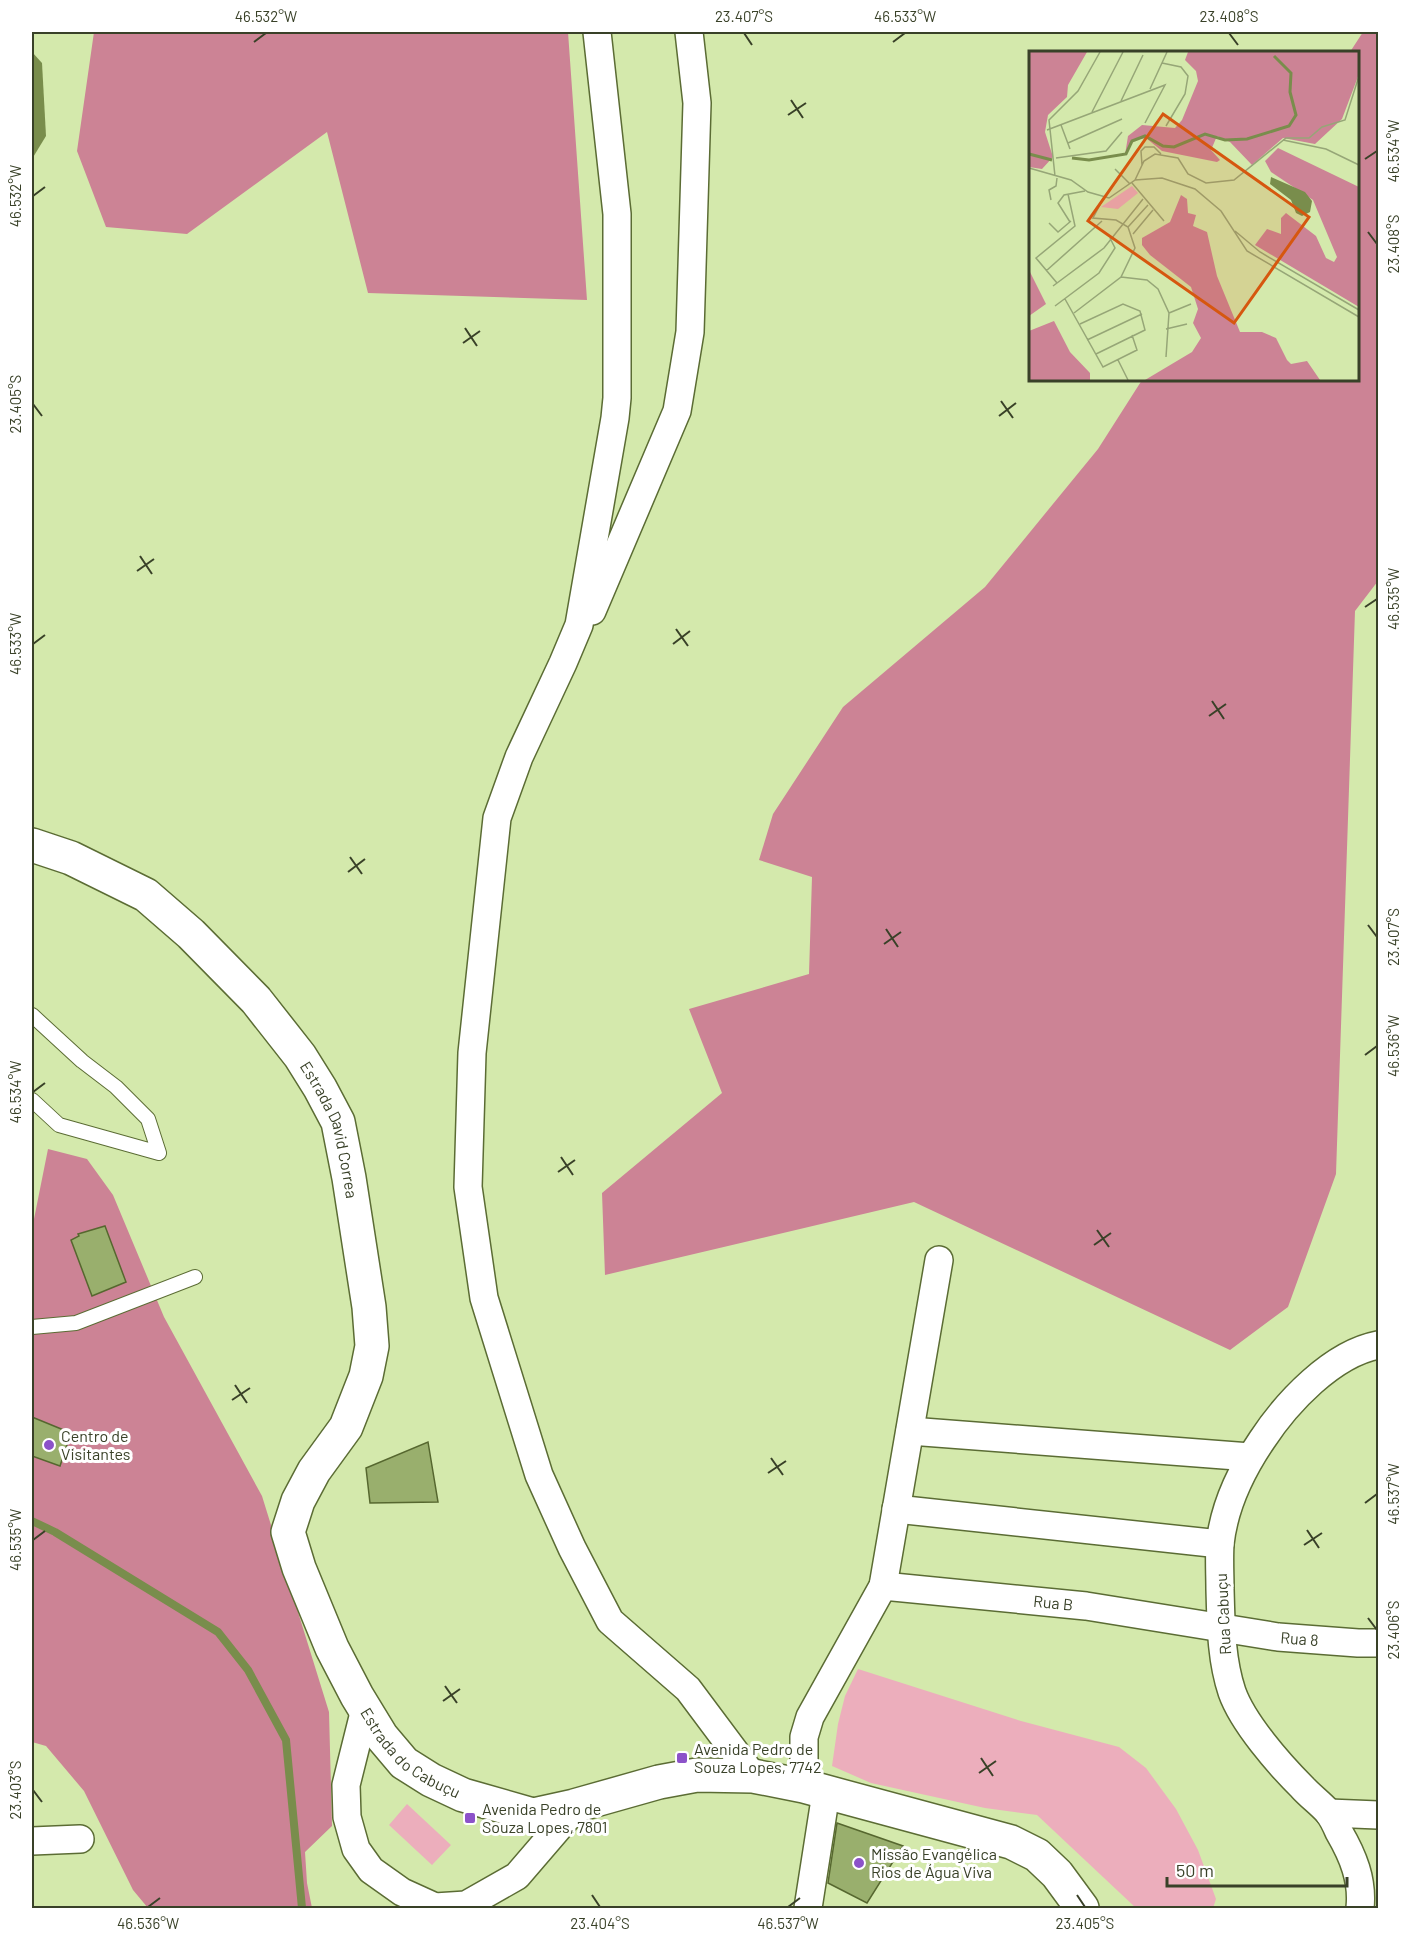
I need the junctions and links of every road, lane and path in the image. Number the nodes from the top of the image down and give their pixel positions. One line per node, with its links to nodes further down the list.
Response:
1 (597, 32): 3 (street)
2 (689, 32): 3 (street)
3 (579, 625): 20 (street)
4 (32, 845): 14 (main road, Estrada David Correa)
5 (32, 1015): 6 (lane)
6 (32, 1100)
7 (939, 1260): 11 (street)
8 (195, 1277): 9 (lane)
9 (32, 1328)
10 (1378, 1345): 12 (street, Rua Cabuçu)
11 (910, 1431): 12 (street); 13 (street)
12 (1250, 1457): 15 (street, Rua Cabuçu)
13 (896, 1509): 15 (street); 16 (street)
14 (288, 1532): 19 (main road, Estrada do Cabuçu)
15 (1220, 1544): 17 (street, Rua Cabuçu)
16 (883, 1586): 17 (street, Rua B); 21 (street)
17 (1221, 1629): 18 (street, Rua 8); 23 (street, Rua Cabuçu)
18 (1378, 1643)
19 (365, 1710): 22 (main road, Estrada do Cabuçu); 22 (street)
20 (753, 1776): 21 (main road, Estrada do Cabuçu); 22 (main road, Estrada do Cabuçu)
21 (815, 1789): 27 (street); 28 (main road, Estrada do Cabuçu)
22 (578, 1805)
23 (1329, 1813): 24 (street); 29 (street, Rua Cabuçu)
24 (1378, 1815)
25 (80, 1839): 26 (street)
26 (32, 1841)
27 (808, 1908)
28 (1082, 1908)
29 (1360, 1908)

